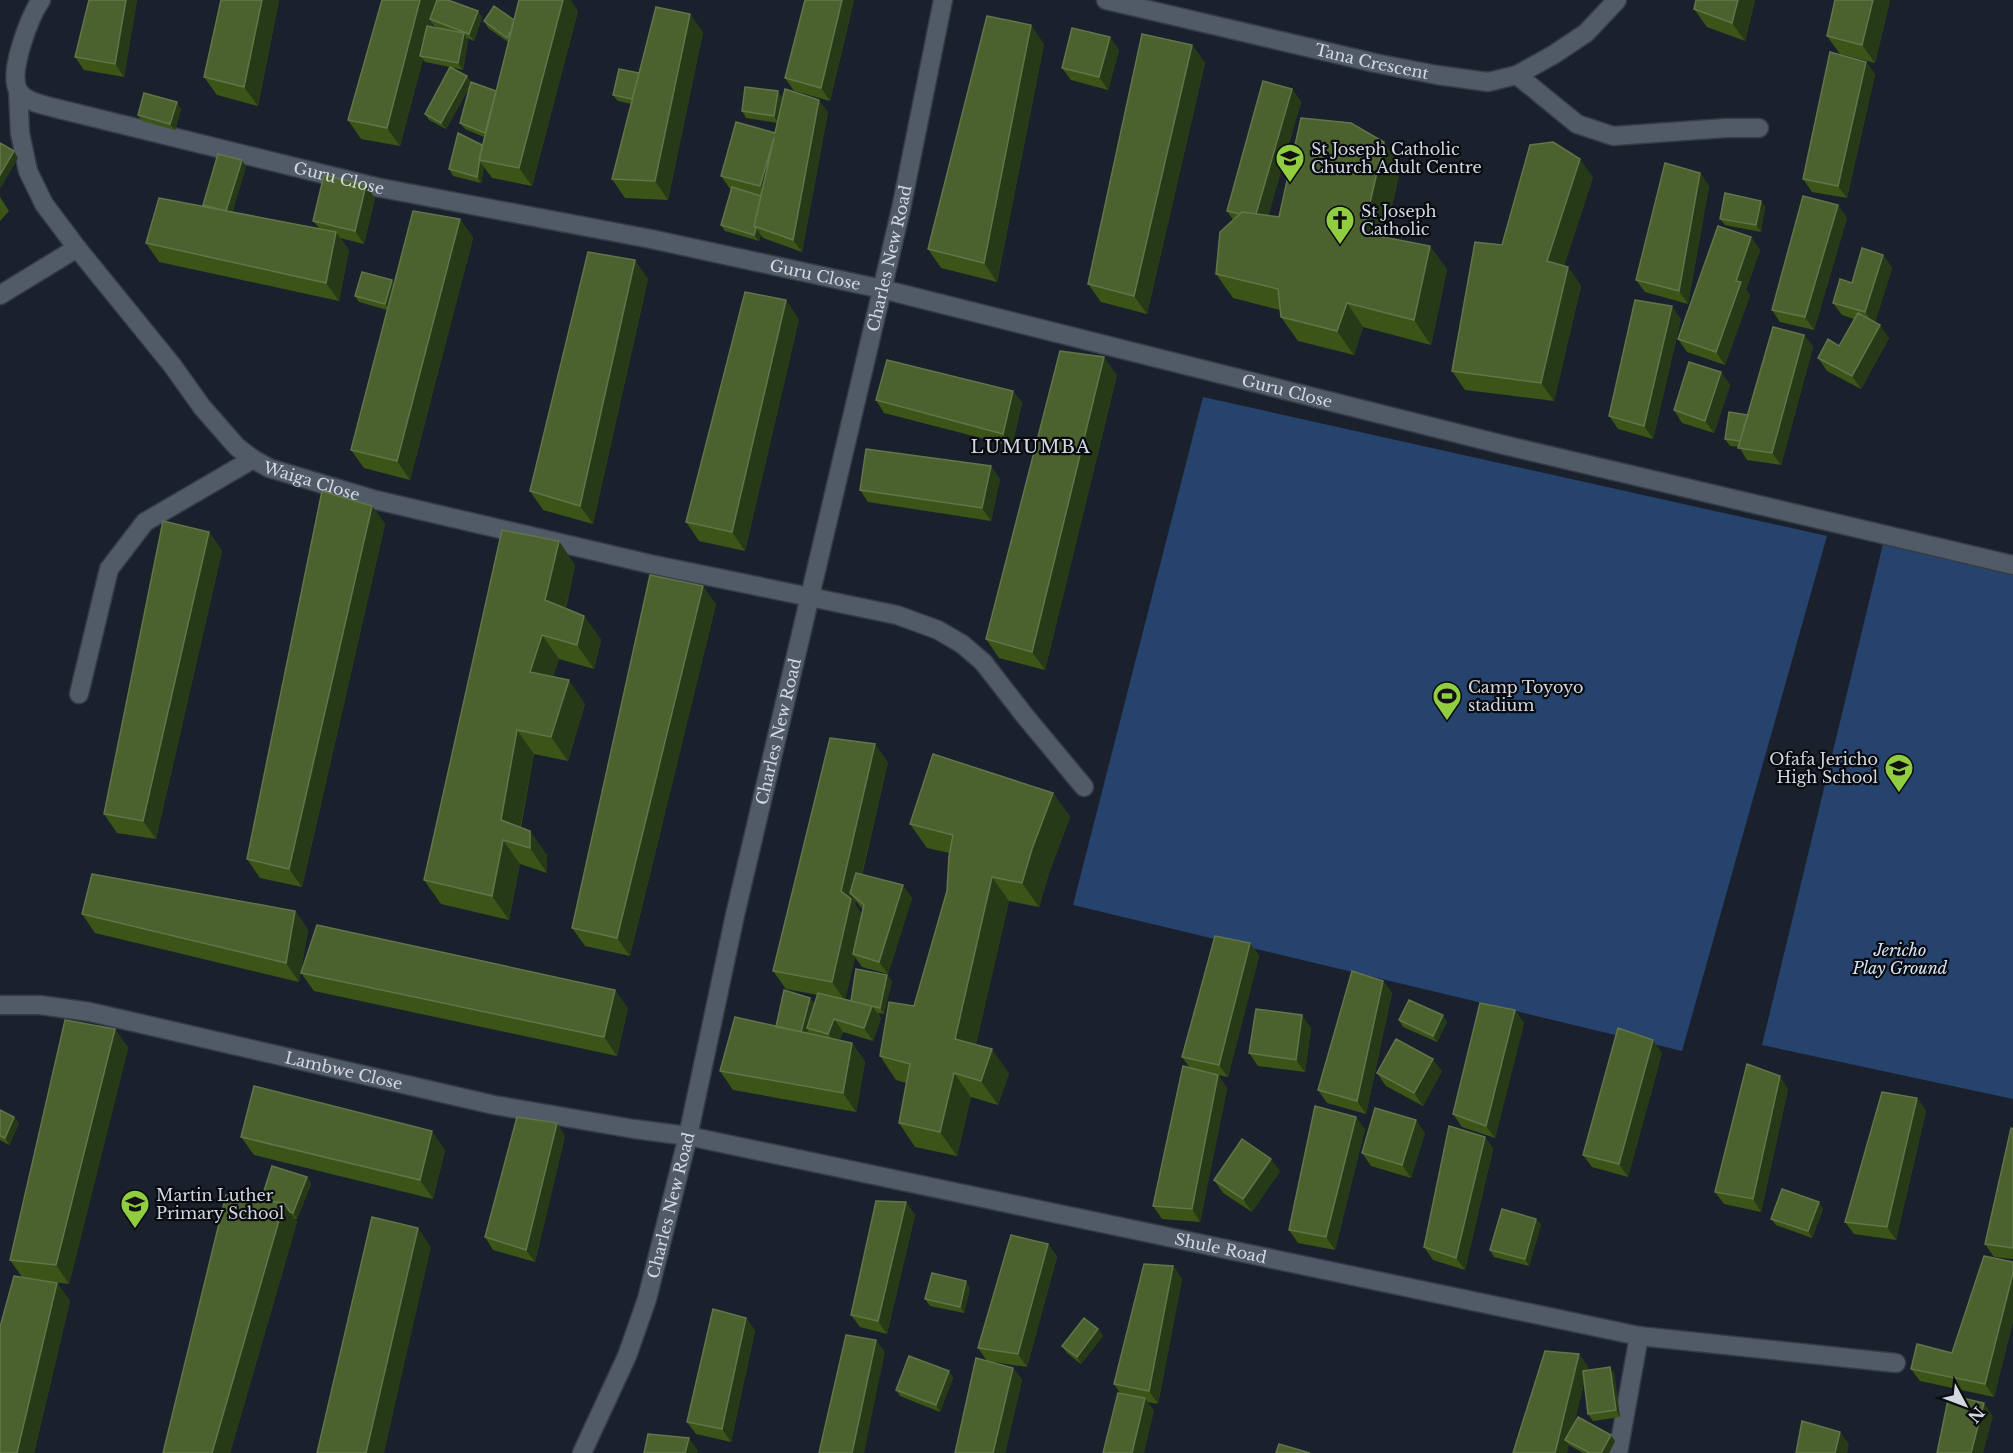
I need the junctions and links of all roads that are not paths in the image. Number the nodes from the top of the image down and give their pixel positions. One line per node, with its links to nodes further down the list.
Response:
1 (943, 0): 9 (street, Charles New Road)
2 (1106, 0): 5 (street, Tana Crescent)
3 (1617, 0): 5 (street, Tana Crescent)
4 (36, 2): 6 (street)
5 (1517, 75): 7 (street)
6 (18, 90): 8 (street, Waiga Close); 9 (street, Guru Close)
7 (1759, 128)
8 (77, 248): 10 (street); 11 (street, Waiga Close)
9 (882, 289): 12 (street, Guru Close); 13 (street, Charles New Road)
10 (0, 296)
11 (253, 459): 13 (street, Waiga Close); 14 (street)
12 (2013, 565)
13 (809, 596): 15 (street, Waiga Close); 17 (street, Charles New Road)
14 (79, 694)
15 (1084, 787)
16 (0, 1005): 17 (street, Lambwe Close)
17 (688, 1136): 18 (street, Shule Road); 20 (street, Charles New Road)
18 (1639, 1336): 19 (street, Shule Road); 21 (street)
19 (1896, 1363)
20 (582, 1453)
21 (1618, 1453)

